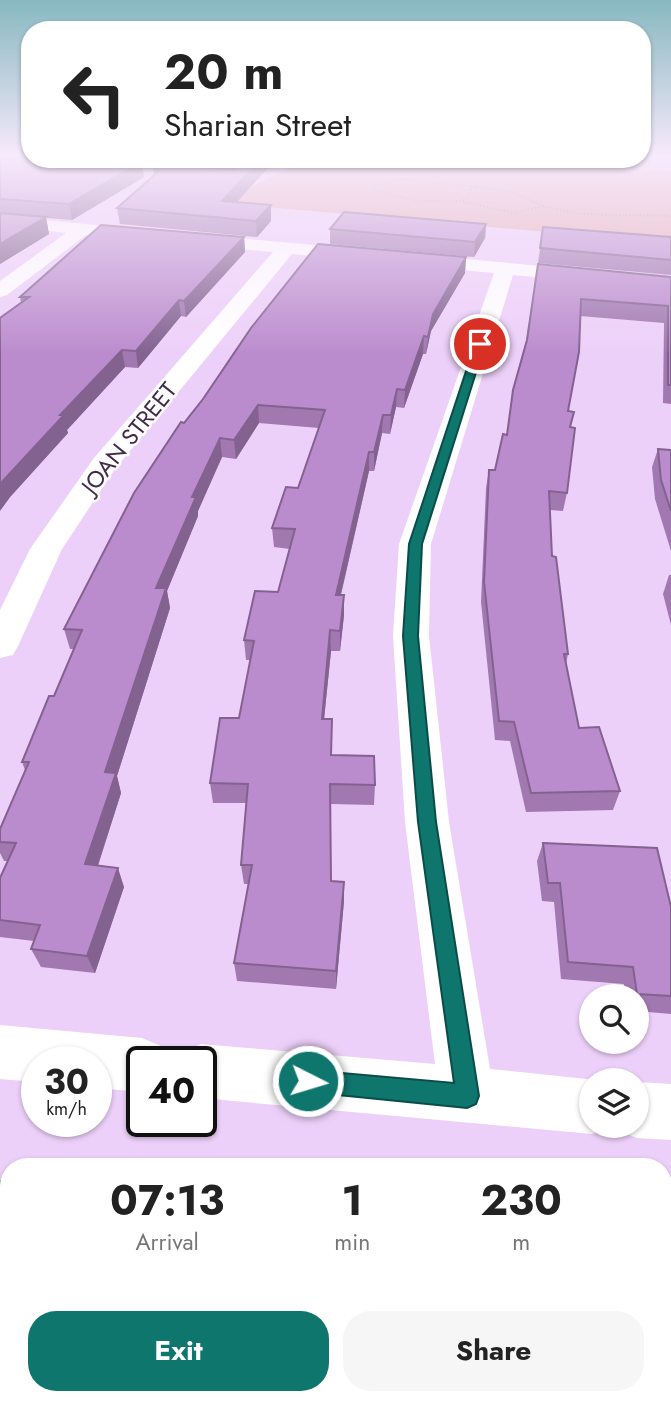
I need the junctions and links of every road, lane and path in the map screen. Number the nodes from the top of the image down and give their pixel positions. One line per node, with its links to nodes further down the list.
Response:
1 (16, 223): 2 (street)
2 (82, 229): 3 (street); 6 (street)
3 (286, 249): 4 (street); 7 (street, JOAN STREET)
4 (505, 270): 5 (street); 11 (street)
5 (671, 284)
6 (0, 291)
7 (0, 646)
8 (0, 1052): 9 (street)
9 (126, 1064)
10 (217, 1073): 11 (street)
11 (467, 1096): 12 (street)
12 (579, 1105)
13 (649, 1111): 14 (street)
14 (671, 1112)

